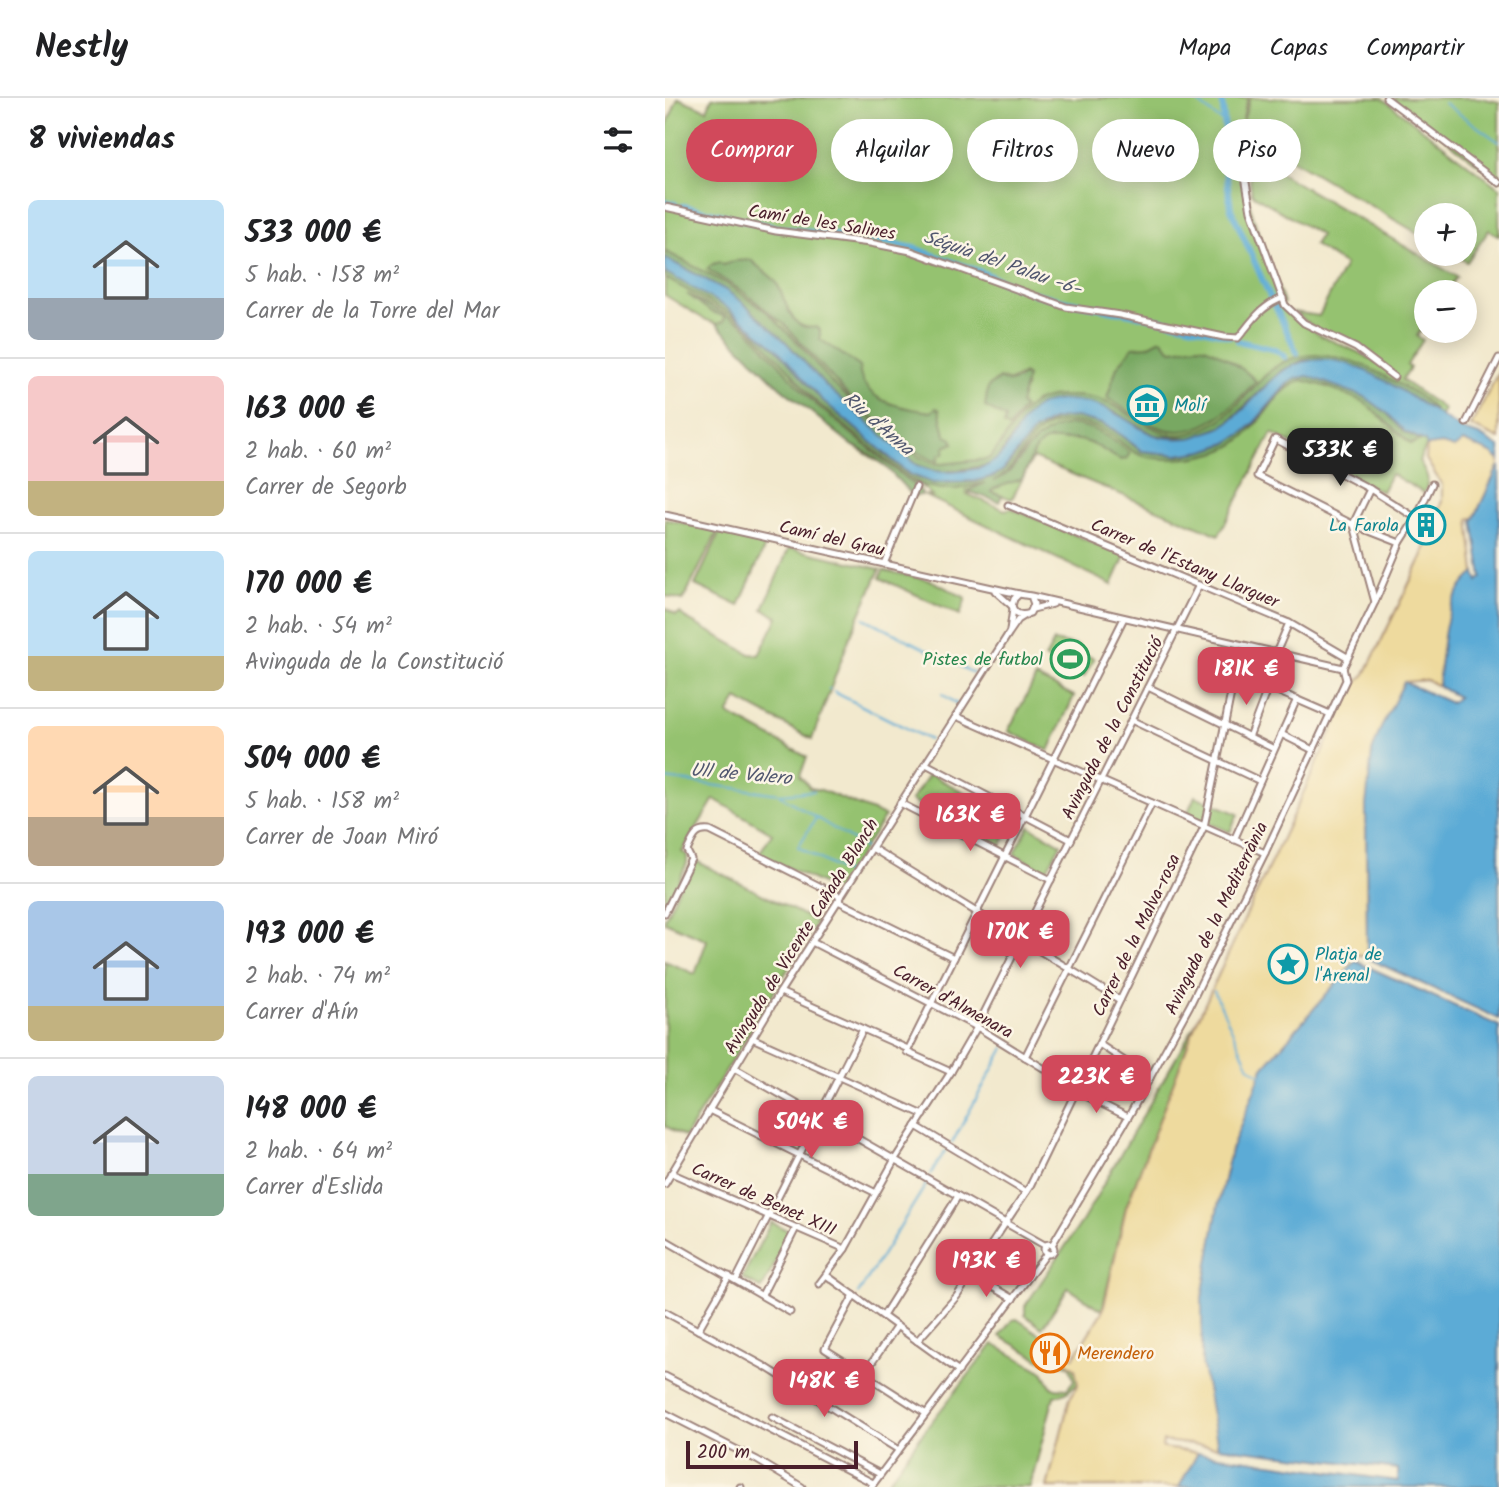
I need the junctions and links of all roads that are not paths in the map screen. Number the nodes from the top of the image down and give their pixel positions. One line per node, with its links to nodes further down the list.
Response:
1 (1386, 98): 3 (street)
2 (1246, 182): 5 (street)
3 (1499, 183)
4 (665, 207): 5 (street, Camí de les Salines)
5 (1283, 298): 7 (street)
6 (1499, 358): 8 (street)
7 (1394, 377)
8 (1466, 424)
9 (1432, 484): 14 (street, Avinguda de la Mediterrània)
10 (916, 487): 17 (street)
11 (1370, 489): 14 (street); 15 (street); 15 (street)
12 (1008, 505): 18 (street, Carrer de l'Estany Llarguer)
13 (665, 514): 17 (street, Camí del Grau)
14 (1416, 518): 16 (street, Avinguda de la Mediterrània)
15 (1354, 524): 16 (street); 22 (street)
16 (1400, 543): 22 (street, Avinguda de la Mediterrània)
17 (884, 564): 19 (street, Camí del Grau)
18 (1199, 584): 28 (street, Carrer de l'Estany Llarguer); 29 (street, Avinguda de la Constitució)
19 (993, 589): 20 (street, Camí del Grau); 24 (street, Camí del Grau)
20 (1019, 594): 21 (street); 24 (street)
21 (1031, 596): 23 (street); 25 (street)
22 (1375, 602): 33 (street, Avinguda de la Mediterrània)
23 (1056, 603): 25 (street); 27 (street)
24 (1013, 607): 26 (street); 30 (street, Avinguda de Vicente Cañada Blanch)
25 (1033, 609): 26 (street)
26 (1026, 615): 30 (street, Avinguda de Vicente Cañada Blanch)
27 (1124, 618): 29 (street); 47 (street)
28 (1289, 623): 32 (street); 33 (street, Carrer de l'Estany Llarguer)
29 (1176, 630): 31 (street); 36 (street, Avinguda de la Constitució)
30 (1009, 634): 40 (street, Avinguda de Vicente Cañada Blanch)
31 (1247, 646): 32 (street); 35 (street, Carrer de la Malva-rosa)
32 (1276, 653): 34 (street)
33 (1347, 657): 34 (street, Avinguda de la Mediterrània)
34 (1343, 668): 39 (street, Avinguda de la Mediterrània)
35 (1238, 674): 37 (street); 42 (street, Carrer de la Malva-rosa)
36 (1148, 687): 41 (street, Avinguda de la Constitució); 42 (street)
37 (1268, 687): 38 (street); 44 (street)
38 (1297, 699): 39 (street); 43 (street)
39 (1330, 714): 46 (street, Avinguda de la Mediterrània)
40 (956, 716): 47 (street); 49 (street, Avinguda de Vicente Cañada Blanch)
41 (1131, 720): 48 (street); 50 (street, Avinguda de la Constitució)
42 (1225, 725): 44 (street); 48 (street, Carrer de la Malva-rosa)
43 (1281, 734): 45 (street); 46 (street)
44 (1249, 737): 45 (street)
45 (1274, 750): 51 (street)
46 (1313, 750): 59 (street, Avinguda de la Mediterrània)
47 (1053, 759): 50 (street); 54 (street)
48 (1218, 761): 51 (street); 55 (street, Carrer de la Malva-rosa)
49 (926, 764): 52 (street, Avinguda de Vicente Cañada Blanch); 54 (street)
50 (1101, 780): 53 (street); 56 (street, Avinguda de la Constitució)
51 (1260, 781): 57 (street)
52 (901, 803): 58 (street, Avinguda de Vicente Cañada Blanch); 60 (street)
53 (1152, 803): 55 (street); 68 (street)
54 (1025, 816): 56 (street); 60 (street)
55 (1205, 827): 57 (street); 70 (street, Carrer de la Malva-rosa)
56 (1071, 840): 61 (street, Avinguda de la Constitució)
57 (1234, 840): 59 (street)
58 (872, 848): 62 (street, Avinguda de Vicente Cañada Blanch); 63 (street)
59 (1265, 853): 81 (street, Avinguda de la Mediterrània)
60 (1005, 856): 61 (street); 63 (street)
61 (1051, 880): 65 (street, Avinguda de la Constitució)
62 (840, 899): 64 (street); 66 (street, Avinguda de Vicente Cañada Blanch); 67 (street)
63 (977, 912): 65 (street); 67 (street)
64 (665, 913)
65 (1021, 939): 68 (street); 72 (street, Avinguda de la Constitució)
66 (812, 942): 69 (street, Avinguda de Vicente Cañada Blanch); 71 (street, Carrer d'Almenara)
67 (954, 958): 71 (street)
68 (1069, 969): 70 (street); 77 (street)
69 (780, 992): 73 (street); 74 (street, Avinguda de Vicente Cañada Blanch)
70 (1120, 1000): 75 (street, Carrer de la Malva-rosa)
71 (931, 1003): 72 (street, Carrer d'Almenara); 76 (street)
72 (977, 1027): 77 (street, Carrer d'Almenara); 79 (street, Avinguda de la Constitució)
73 (863, 1029): 76 (street); 80 (street)
74 (752, 1038): 78 (street, Avinguda de Vicente Cañada Blanch); 80 (street)
75 (1099, 1044): 81 (street); 82 (street, Carrer de la Malva-rosa)
76 (907, 1051): 79 (street)
77 (1025, 1057): 82 (street, Carrer d'Almenara)
78 (734, 1068): 83 (street, Avinguda de Vicente Cañada Blanch); 85 (street)
79 (951, 1072): 84 (street, Avinguda de la Constitució)
80 (839, 1077): 84 (street); 85 (street)
81 (1150, 1078): 86 (street, Avinguda de la Mediterrània)
82 (1076, 1090): 86 (street, Carrer d'Almenara); 92 (street, Carrer de la Malva-rosa)
83 (709, 1110): 88 (street); 90 (street, Avinguda de Vicente Cañada Blanch)
84 (924, 1115): 87 (street, Avinguda de la Constitució)
85 (819, 1116): 88 (street); 89 (street)
86 (1128, 1117): 99 (street, Avinguda de la Mediterrània)
87 (916, 1126): 89 (street, Avinguda de la Constitució); 92 (street)
88 (799, 1155): 93 (street); 95 (street)
89 (895, 1159): 93 (street, Avinguda de la Constitució); 94 (street)
90 (671, 1174): 91 (street, Avinguda de Vicente Cañada Blanch); 95 (street, Carrer de Benet XIII)
91 (665, 1184)
92 (1026, 1192): 96 (street, Carrer de la Malva-rosa)
93 (876, 1193): 100 (street, Avinguda de la Constitució)
94 (958, 1196): 96 (street); 111 (street)
95 (769, 1216): 97 (street, Carrer de Benet XIII); 104 (street)
96 (1007, 1223): 99 (street); 102 (street, Carrer de la Malva-rosa)
97 (796, 1228): 100 (street, Carrer de Benet XIII); 106 (street)
98 (665, 1240): 103 (street)
99 (1048, 1248): 108 (street, Avinguda de la Mediterrània)
100 (845, 1249): 101 (street, Avinguda de la Constitució)
101 (826, 1275): 105 (street, Avinguda de la Constitució); 107 (street)
102 (972, 1275): 108 (street); 114 (street, Carrer de la Malva-rosa)
103 (729, 1276): 104 (street); 113 (street)
104 (736, 1280): 106 (street)
105 (819, 1284)
106 (762, 1295): 110 (street)
107 (854, 1295): 111 (street); 116 (street)
108 (1013, 1299): 115 (street, Avinguda de la Mediterrània)
109 (665, 1312): 113 (street)
110 (790, 1312)
111 (883, 1316): 112 (street)
112 (897, 1326): 114 (street); 116 (street)
113 (698, 1330): 121 (street)
114 (917, 1341): 115 (street)
115 (958, 1371): 119 (street, Avinguda de la Mediterrània)
116 (864, 1374): 119 (street)
117 (665, 1376): 123 (street)
118 (665, 1413): 124 (street)
119 (925, 1413): 121 (street, Avinguda de la Mediterrània)
120 (772, 1417): 122 (street)
121 (897, 1449): 122 (street, Avinguda de la Mediterrània)
122 (880, 1474): 123 (street, Avinguda de la Mediterrània)
123 (872, 1485)
124 (802, 1487)

